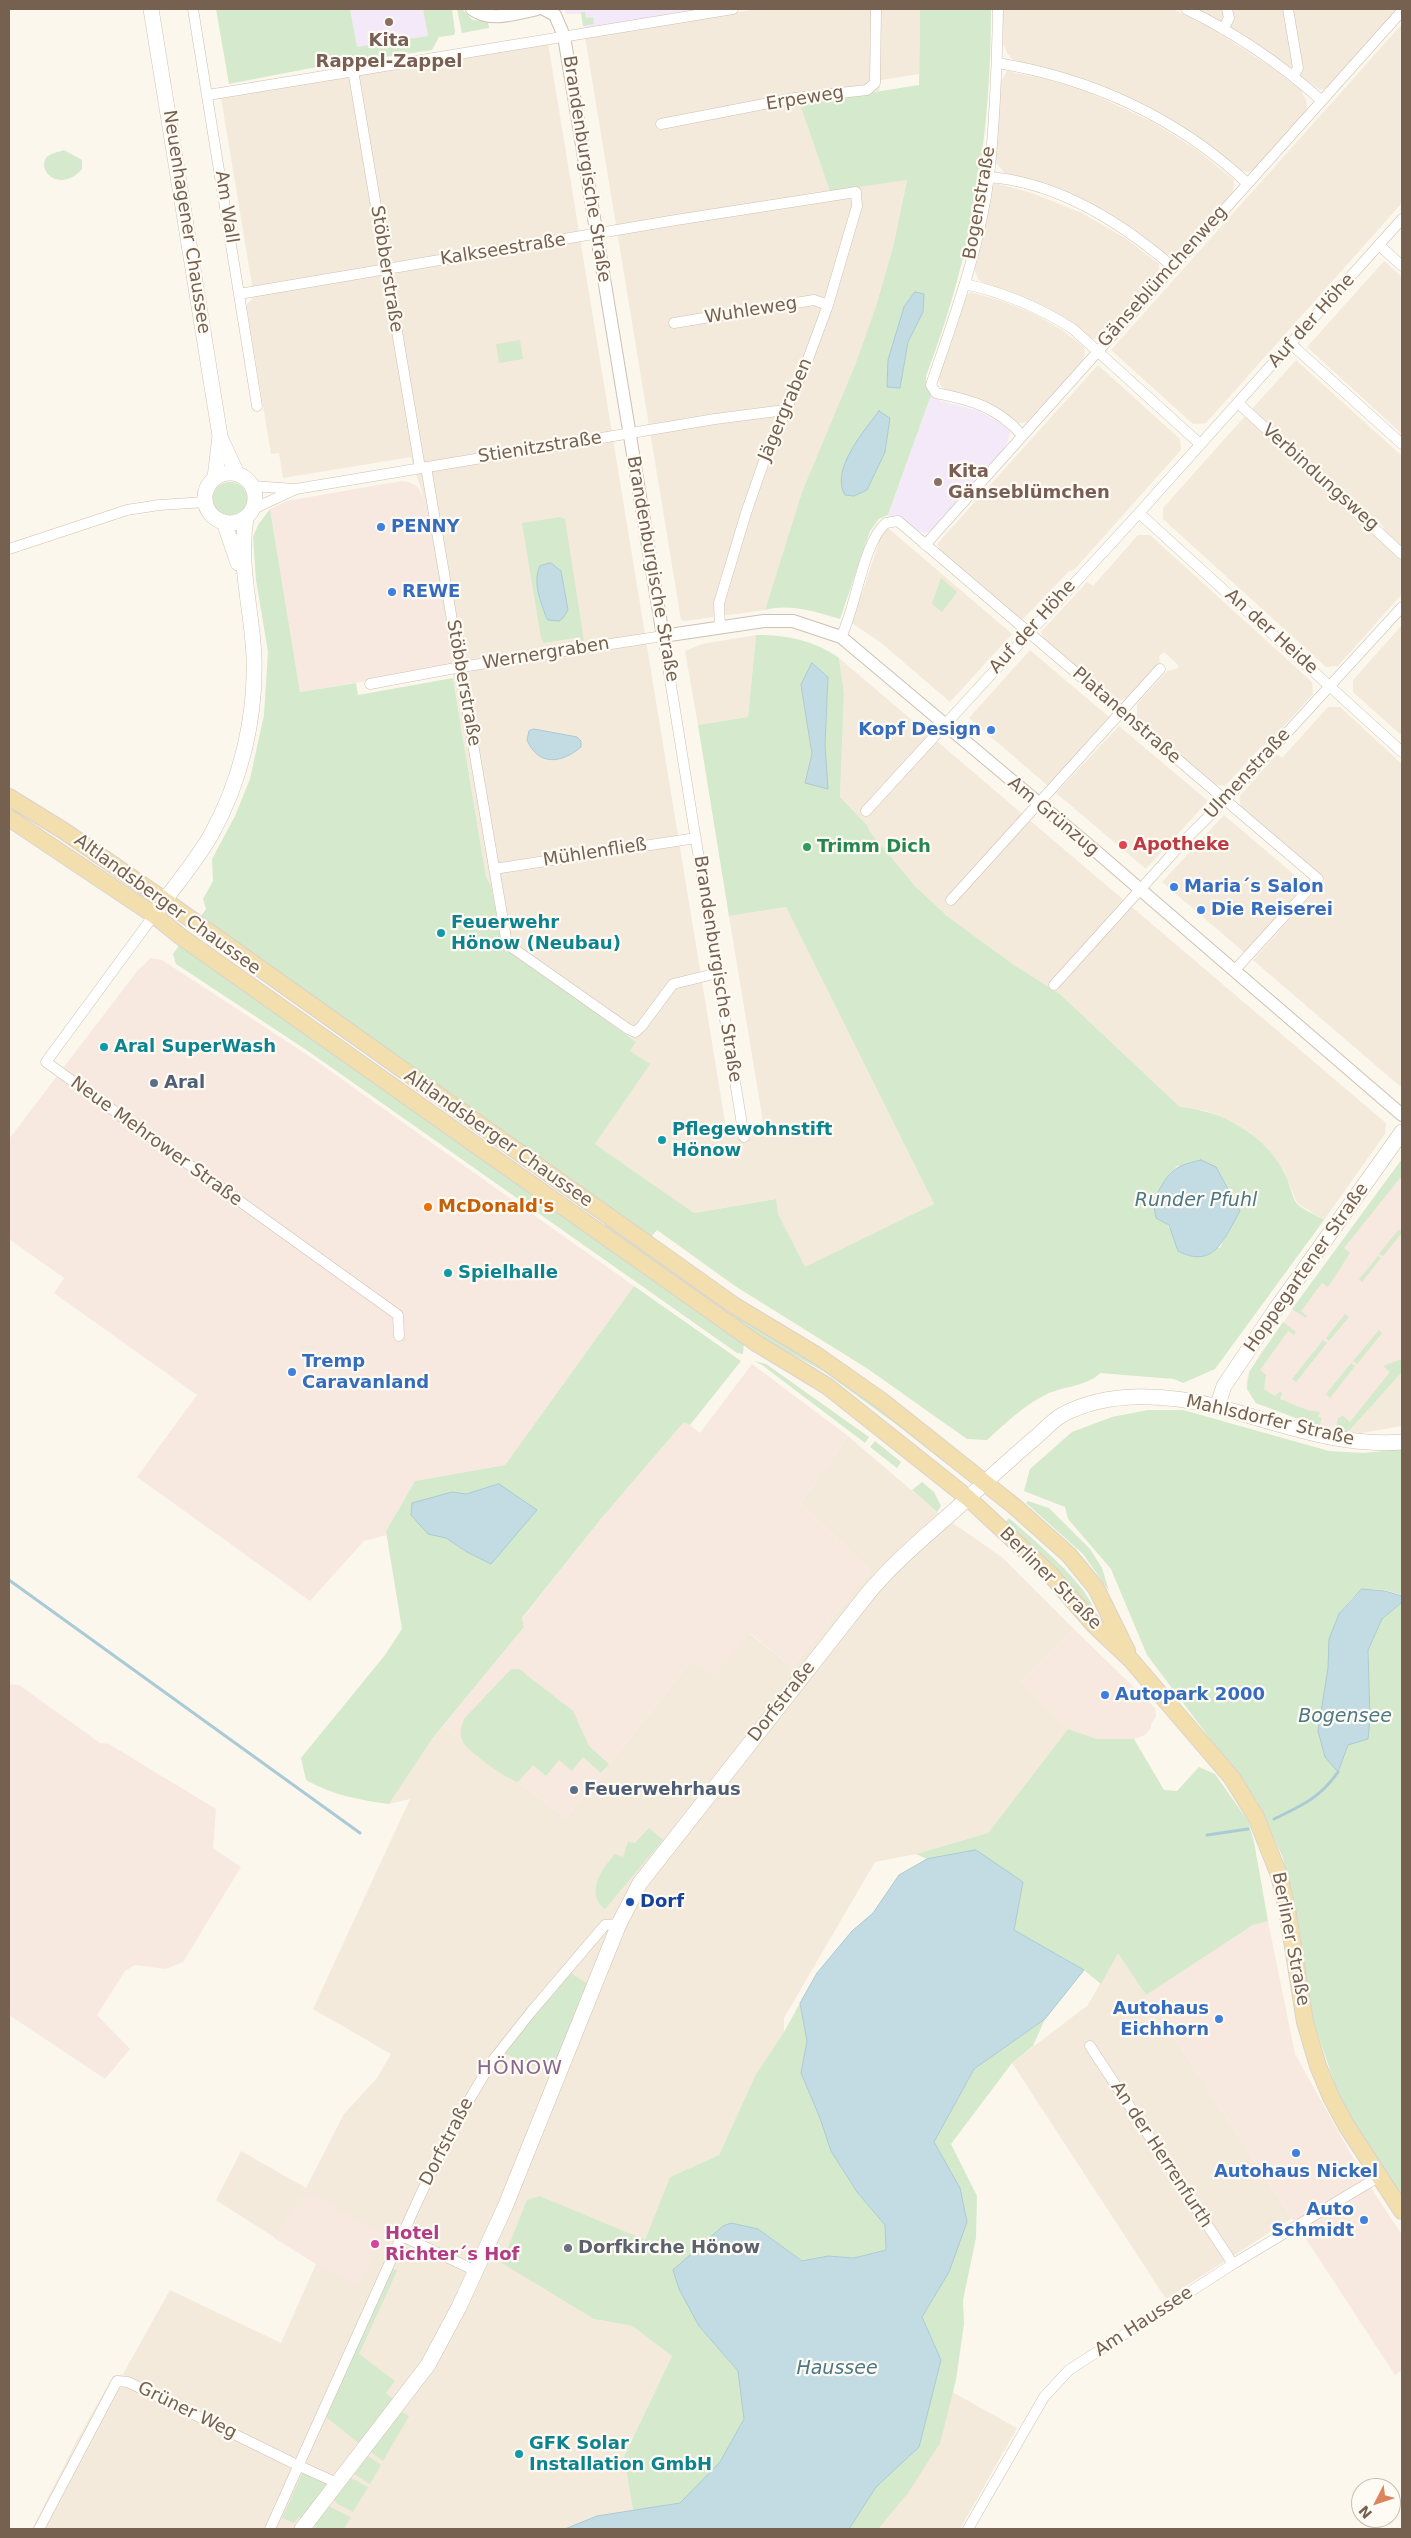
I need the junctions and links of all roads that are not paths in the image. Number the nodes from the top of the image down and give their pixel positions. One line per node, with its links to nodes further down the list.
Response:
1 (151, 9): 41 (main road, Neuenhagener Chaussee)
2 (193, 9): 18 (street, Am Wall)
3 (472, 9): 4 (street)
4 (537, 9)
5 (544, 9): 14 (street, Brandenburgische Straße)
6 (733, 9): 14 (street)
7 (876, 9): 20 (street, Erpeweg)
8 (998, 9): 15 (street, Bogenstraße)
9 (1186, 9): 13 (street)
10 (1227, 9): 13 (street)
11 (1288, 9): 17 (street)
12 (1402, 11): 19 (street, Gänseblümchenweg)
13 (1223, 29): 17 (street)
14 (564, 36): 16 (street); 25 (street, Brandenburgische Straße)
15 (997, 63): 21 (street, Bogenstraße); 22 (street)
16 (353, 70): 18 (street); 29 (street, Stöbberstraße)
17 (1293, 76): 19 (street)
18 (208, 95): 31 (street, Am Wall)
19 (1322, 101): 22 (street, Gänseblümchenweg)
20 (661, 124)
21 (988, 177): 28 (street); 30 (street, Bogenstraße)
22 (1247, 183): 28 (street, Gänseblümchenweg)
23 (856, 192): 25 (street, Kalkseestraße); 32 (street, Jägergraben)
24 (1402, 219): 26 (street, Auf der Höhe)
25 (597, 234): 29 (street, Kalkseestraße); 39 (street, Brandenburgische Straße)
26 (1379, 245): 27 (street); 34 (street, Auf der Höhe)
27 (1402, 266)
28 (1173, 267): 35 (street, Gänseblümchenweg)
29 (386, 268): 31 (street, Kalkseestraße); 44 (street, Stöbberstraße)
30 (965, 284): 35 (street); 40 (street, Bogenstraße)
31 (239, 294): 37 (street, Am Wall)
32 (828, 305): 33 (street, Wuhleweg); 38 (street, Jägergraben)
33 (674, 323)
34 (1290, 344): 36 (street, Auf der Höhe); 43 (street)
35 (1098, 349): 40 (street, Gänseblümchenweg); 42 (street)
36 (1238, 403): 42 (street, Auf der Höhe); 55 (street, Verbindungsweg)
37 (257, 406)
38 (785, 410): 39 (street, Stienitzstraße); 58 (street, Jägergraben)
39 (629, 434): 44 (street, Stienitzstraße); 60 (street, Brandenburgische Straße)
40 (1022, 435): 53 (street, Gänseblümchenweg)
41 (220, 436): 45 (main road, Neuenhagener Chaussee); 46 (main road, Neuenhagener Chaussee)
42 (1200, 444): 51 (street, Auf der Höhe)
43 (1402, 444)
44 (423, 468): 48 (street, Stienitzstraße); 62 (street, Stöbberstraße)
45 (237, 474): 46 (main road); 47 (main road, Neuenhagener Chaussee)
46 (215, 478): 49 (main road, Neuenhagener Chaussee)
47 (252, 486): 48 (street, Stienitzstraße); 50 (main road)
48 (296, 489): 50 (street, Stienitzstraße)
49 (206, 502): 52 (main road); 54 (street)
50 (249, 513): 52 (main road); 56 (main road)
51 (1139, 513): 59 (street, Auf der Höhe); 65 (street, An der Heide)
52 (224, 522): 56 (main road)
53 (925, 544): 59 (street, Platanenstraße); 61 (street, Platanenstraße)
54 (9, 549)
55 (1402, 554)
56 (244, 584): 77 (main road)
57 (1402, 607): 65 (street, Ulmenstraße)
58 (720, 628): 60 (street, Am Grünzug); 61 (street, Am Grünzug)
59 (1028, 632): 66 (street, Platanenstraße); 67 (street, Auf der Höhe)
60 (663, 636): 62 (street, Wernergraben); 74 (street, Brandenburgische Straße)
61 (841, 637): 67 (street, Am Grünzug)
62 (461, 667): 64 (street, Wernergraben); 75 (street, Stöbberstraße)
63 (1160, 669): 66 (street)
64 (370, 684)
65 (1330, 686): 68 (street, An der Heide); 70 (street, Ulmenstraße)
66 (1122, 712): 70 (street, Platanenstraße); 71 (street)
67 (946, 725): 71 (street, Am Grünzug); 72 (street, Auf der Höhe)
68 (1402, 752)
69 (9, 797): 77 (main road, Altlandsberger Chaussee)
70 (1223, 799): 76 (street, Ulmenstraße); 80 (street, Platanenstraße)
71 (1038, 805): 76 (street, Am Grünzug); 78 (street)
72 (866, 811)
73 (9, 818): 79 (main road, Altlandsberger Chaussee)
74 (696, 838): 75 (street, Mühlenfließ); 81 (street, Brandenburgische Straße)
75 (494, 869): 81 (street, Stöbberstraße)
76 (1139, 890): 80 (street, Am Grünzug); 82 (street, Ulmenstraße)
77 (164, 900): 79 (main road); 89 (main road, Altlandsberger Chaussee)
78 (951, 900)
79 (154, 915): 86 (street, Neue Mehrower Straße); 90 (main road, Altlandsberger Chaussee)
80 (1234, 971): 83 (street, Am Grünzug)
81 (718, 974): 85 (street, Brandenburgische Straße)
82 (1054, 985)
83 (1402, 1115)
84 (1402, 1132): 87 (main road, Hoppegartener Straße)
85 (744, 1137)
86 (399, 1336)
87 (1217, 1407): 88 (main road, Mahlsdorfer Straße); 89 (main road, Mahlsdorfer Straße)
88 (1402, 1442)
89 (985, 1482): 90 (main road, Mahlsdorfer Straße); 91 (main road, Berliner Straße)
90 (968, 1498): 91 (main road, Berliner Straße); 92 (main road, Dorfstraße)
91 (1131, 1660): 94 (main road, Berliner Straße)
92 (620, 1924): 96 (street, Dorfstraße); 98 (main road, Dorfstraße)
93 (1090, 2046): 97 (street, An der Herrenfurth)
94 (1380, 2176): 95 (main road, Berliner Straße); 97 (street, Am Haussee)
95 (1402, 2211)
96 (402, 2236): 98 (street); 99 (street, Dorfstraße)
97 (1233, 2264): 104 (street, Am Haussee)
98 (476, 2271): 100 (main road, Dorfstraße)
99 (298, 2466): 100 (street); 101 (street, Grüner Weg); 102 (street, Dorfstraße)
100 (337, 2483): 103 (main road, Dorfstraße)
101 (39, 2529)
102 (270, 2529)
103 (302, 2529)
104 (968, 2529)

